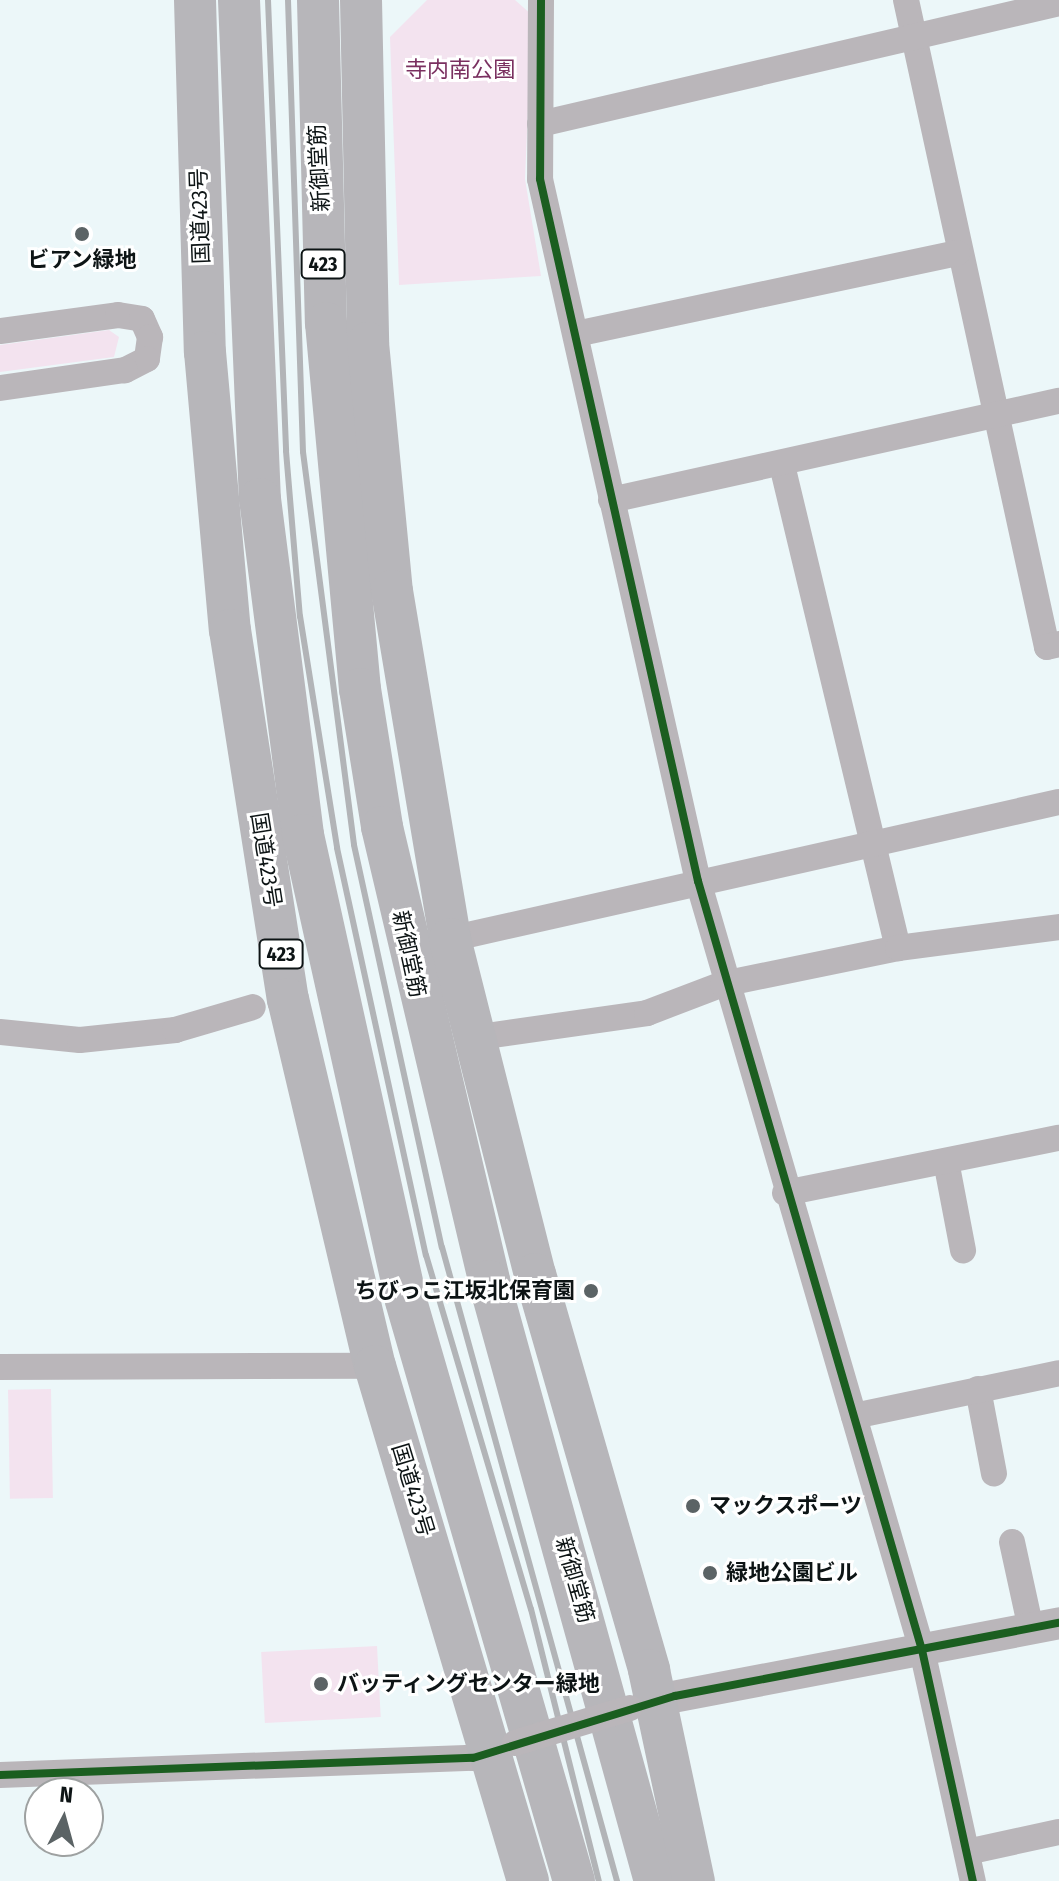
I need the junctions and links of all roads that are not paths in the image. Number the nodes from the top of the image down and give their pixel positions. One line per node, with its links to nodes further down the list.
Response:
1 (195, 0): 33 (highway, 国道423号 / 423)
2 (239, 0): 48 (highway, 423)
3 (318, 0): 49 (highway, 新御堂筋 / 423)
4 (361, 0): 23 (highway, 423)
5 (541, 0): 9 (street)
6 (906, 0): 8 (street)
7 (1059, 3): 8 (street)
8 (909, 37): 9 (street); 10 (street)
9 (540, 124): 12 (street)
10 (957, 253): 12 (street); 15 (street)
11 (0, 331): 13 (street)
12 (576, 334): 17 (street)
13 (0, 388)
14 (1059, 401): 15 (street)
15 (994, 416): 16 (street); 18 (street)
16 (782, 465): 17 (street); 20 (street)
17 (611, 500): 21 (street)
18 (1059, 644)
19 (1059, 802): 20 (street)
20 (872, 846): 21 (street); 24 (street)
21 (698, 881): 23 (street); 25 (street)
22 (1059, 927): 24 (street)
23 (450, 939): 28 (highway, 423)
24 (898, 948): 25 (street)
25 (723, 984): 28 (street); 31 (street)
26 (253, 1007): 27 (street)
27 (1, 1028)
28 (472, 1038): 42 (highway, 423)
29 (1059, 1138): 30 (street)
30 (946, 1161): 31 (street); 32 (street)
31 (785, 1193): 37 (street)
32 (963, 1250)
33 (375, 1366): 34 (street); 43 (highway, 国道423号 / 423)
34 (0, 1367)
35 (1059, 1373): 36 (street)
36 (978, 1389): 37 (street); 38 (street)
37 (854, 1416): 41 (street)
38 (994, 1474)
39 (1012, 1542): 40 (street)
40 (1045, 1626): 41 (street)
41 (922, 1650): 42 (street); 46 (street)
42 (643, 1704): 43 (street, bridge); 50 (highway, 423)
43 (504, 1747): 44 (street); 47 (highway, 国道423号 / 423)
44 (0, 1775)
45 (1059, 1832): 46 (street)
46 (967, 1852): 51 (street)
47 (528, 1881)
48 (574, 1881)
49 (655, 1881)
50 (694, 1881)
51 (973, 1881)

